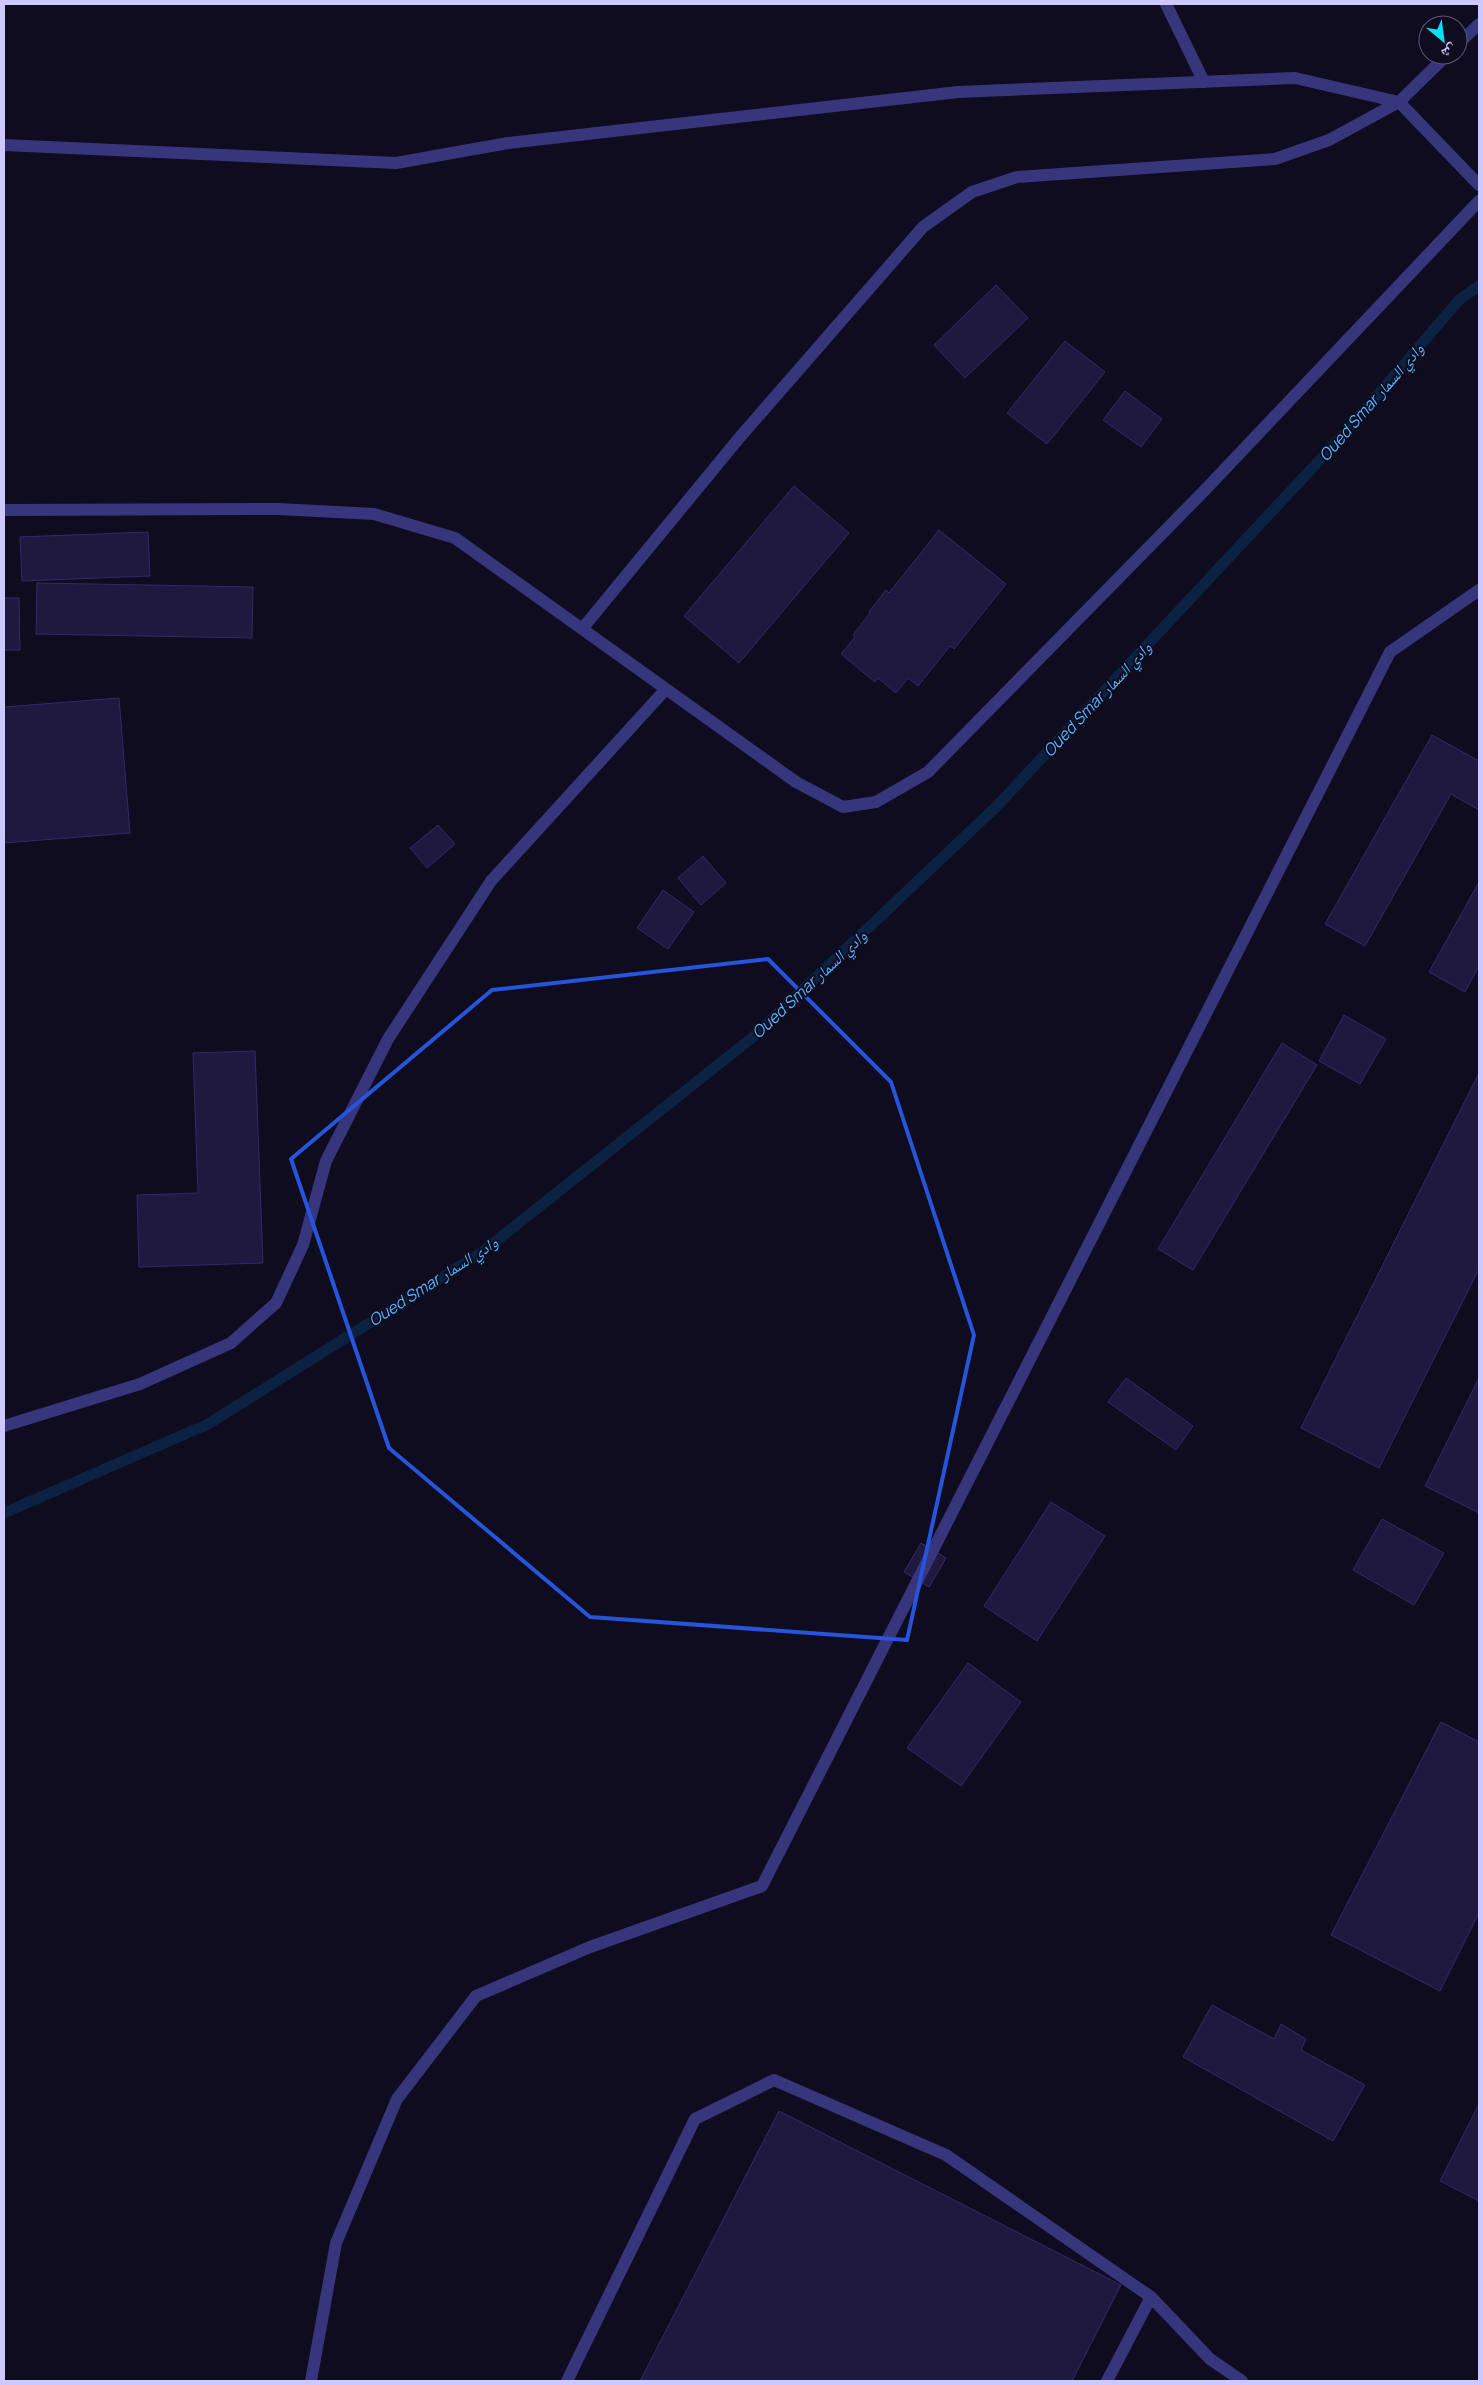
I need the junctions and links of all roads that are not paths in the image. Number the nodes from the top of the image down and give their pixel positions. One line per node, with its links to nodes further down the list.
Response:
1 (1166, 4): 5 (lane)
2 (1479, 24): 3 (lane)
3 (1468, 34)
4 (1437, 65): 6 (lane)
5 (1204, 82): 6 (lane); 7 (lane)
6 (1399, 102): 8 (lane); 12 (lane)
7 (4, 145)
8 (1479, 185)
9 (1479, 201): 13 (lane)
10 (4, 510): 12 (lane)
11 (1479, 590): 16 (lane)
12 (582, 629): 13 (lane)
13 (666, 689): 14 (lane)
14 (4, 1426)
15 (1151, 2297): 17 (lane); 18 (lane); 19 (lane)
16 (311, 2381)
17 (567, 2381)
18 (1107, 2381)
19 (1242, 2381)

